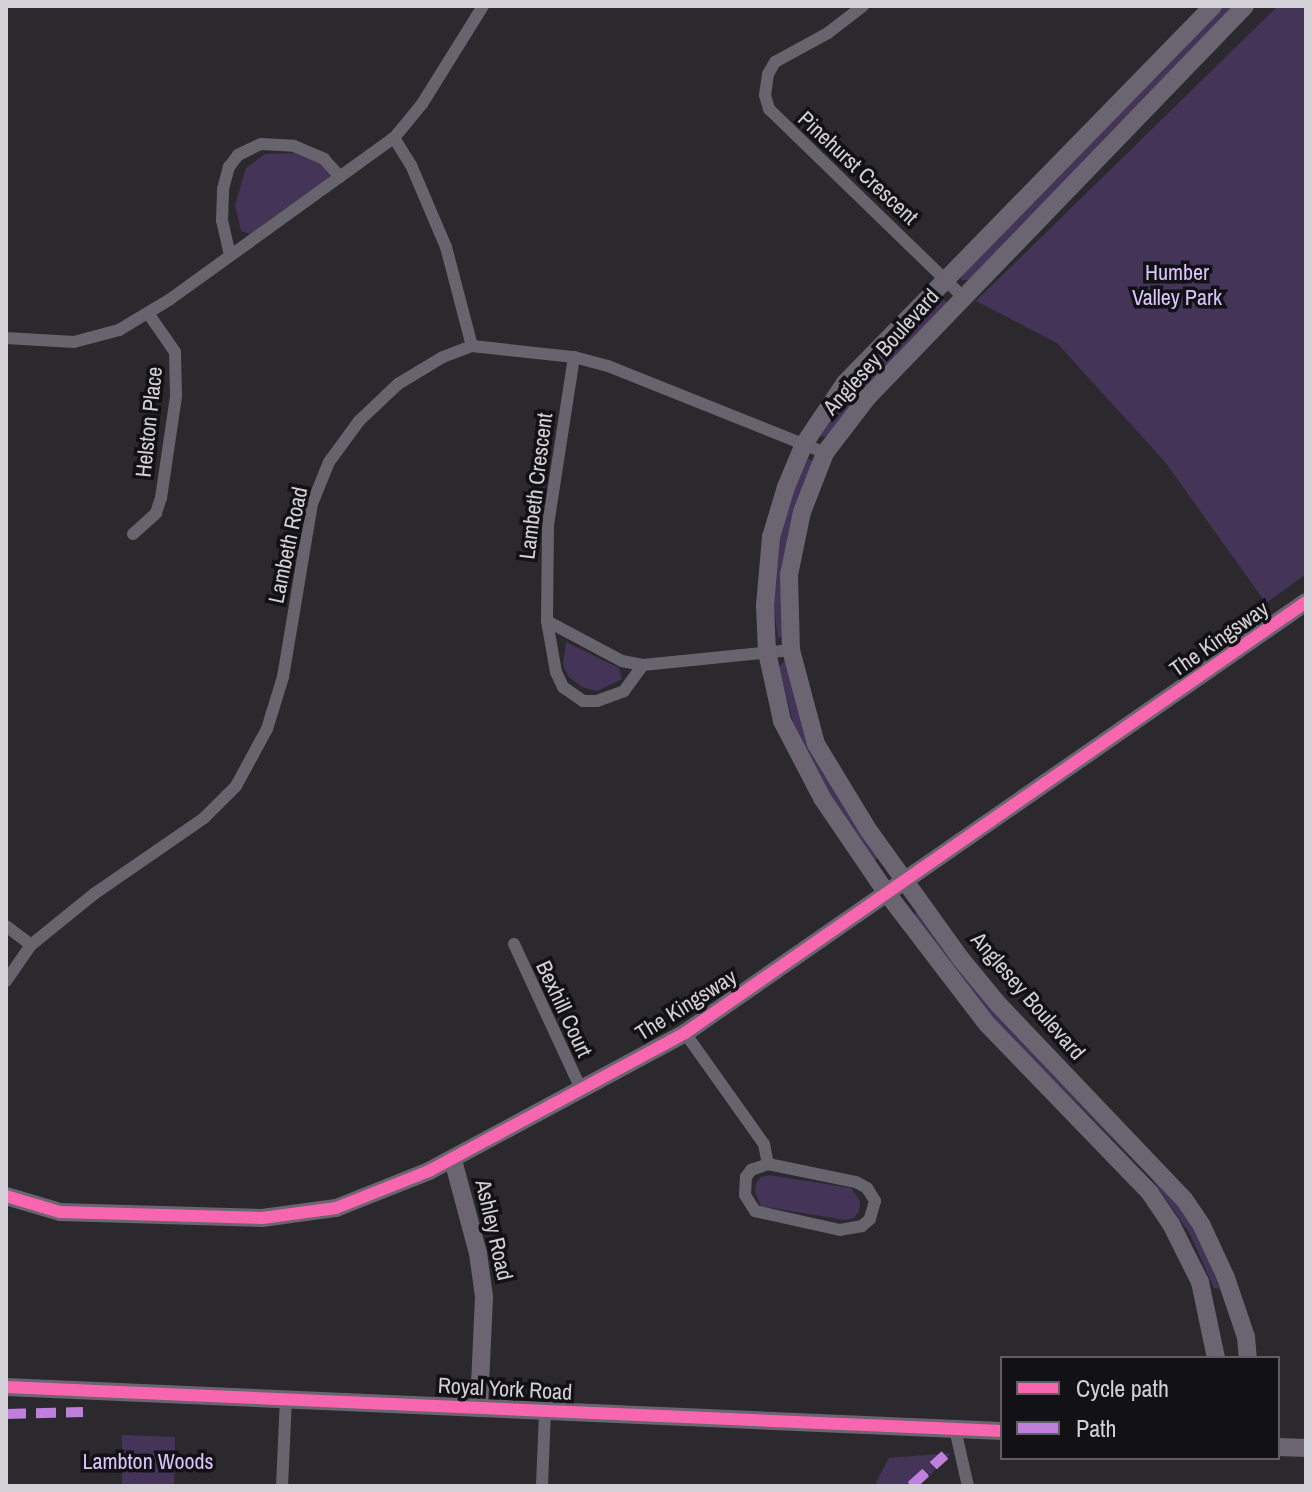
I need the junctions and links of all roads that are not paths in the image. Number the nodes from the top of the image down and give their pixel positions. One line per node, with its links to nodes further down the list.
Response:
1 (483, 6): 5 (street)
2 (863, 6): 8 (street, Pinehurst Crescent)
3 (1213, 6): 8 (street, Anglesey Boulevard)
4 (1245, 6): 9 (street, Anglesey Boulevard)
5 (394, 138): 6 (street); 12 (street)
6 (340, 177): 7 (street); 7 (street)
7 (230, 255): 10 (street)
8 (947, 281): 9 (street, Pinehurst Crescent); 14 (street, Anglesey Boulevard)
9 (963, 297): 15 (street, Anglesey Boulevard)
10 (148, 313): 11 (street); 16 (street, Helston Place)
11 (6, 338)
12 (472, 346): 13 (street, Lambeth Road); 26 (street, Lambeth Road)
13 (574, 357): 14 (street, Lambeth Road); 18 (street, Lambeth Crescent)
14 (804, 444): 15 (street, Lambeth Road); 20 (street, Anglesey Boulevard)
15 (825, 453): 19 (street, Anglesey Boulevard)
16 (133, 534)
17 (1306, 602): 22 (street, The Kingsway)
18 (547, 621): 21 (street); 21 (street, Lambeth Crescent)
19 (791, 650): 20 (street); 22 (street, Anglesey Boulevard)
20 (767, 652): 21 (street); 23 (street, Anglesey Boulevard)
21 (643, 665)
22 (905, 879): 23 (street, The Kingsway); 33 (street, Anglesey Boulevard)
23 (886, 892): 28 (street, The Kingsway); 34 (street, Anglesey Boulevard)
24 (6, 926): 26 (street)
25 (514, 944): 29 (street, Bexhill Court)
26 (31, 945): 27 (street, Lambeth Road)
27 (6, 981)
28 (685, 1033): 29 (street, The Kingsway); 31 (street)
29 (581, 1089): 30 (street, The Kingsway)
30 (453, 1160): 32 (street, The Kingsway); 39 (street, Ashley Road)
31 (768, 1164): 31 (street)
32 (6, 1196)
33 (1235, 1301): 34 (street); 36 (street, Anglesey Boulevard)
34 (1208, 1308): 35 (street, Anglesey Boulevard)
35 (1216, 1356)
36 (1248, 1356)
37 (6, 1387): 38 (street, Royal York Road)
38 (286, 1399): 39 (street, Royal York Road); 45 (street)
39 (479, 1408): 40 (street, Royal York Road)
40 (545, 1412): 41 (street, Royal York Road); 46 (street)
41 (955, 1429): 42 (street, Royal York Road); 47 (street)
42 (1000, 1431)
43 (1280, 1447): 44 (street)
44 (1306, 1448)
45 (282, 1486)
46 (542, 1486)
47 (968, 1486)

